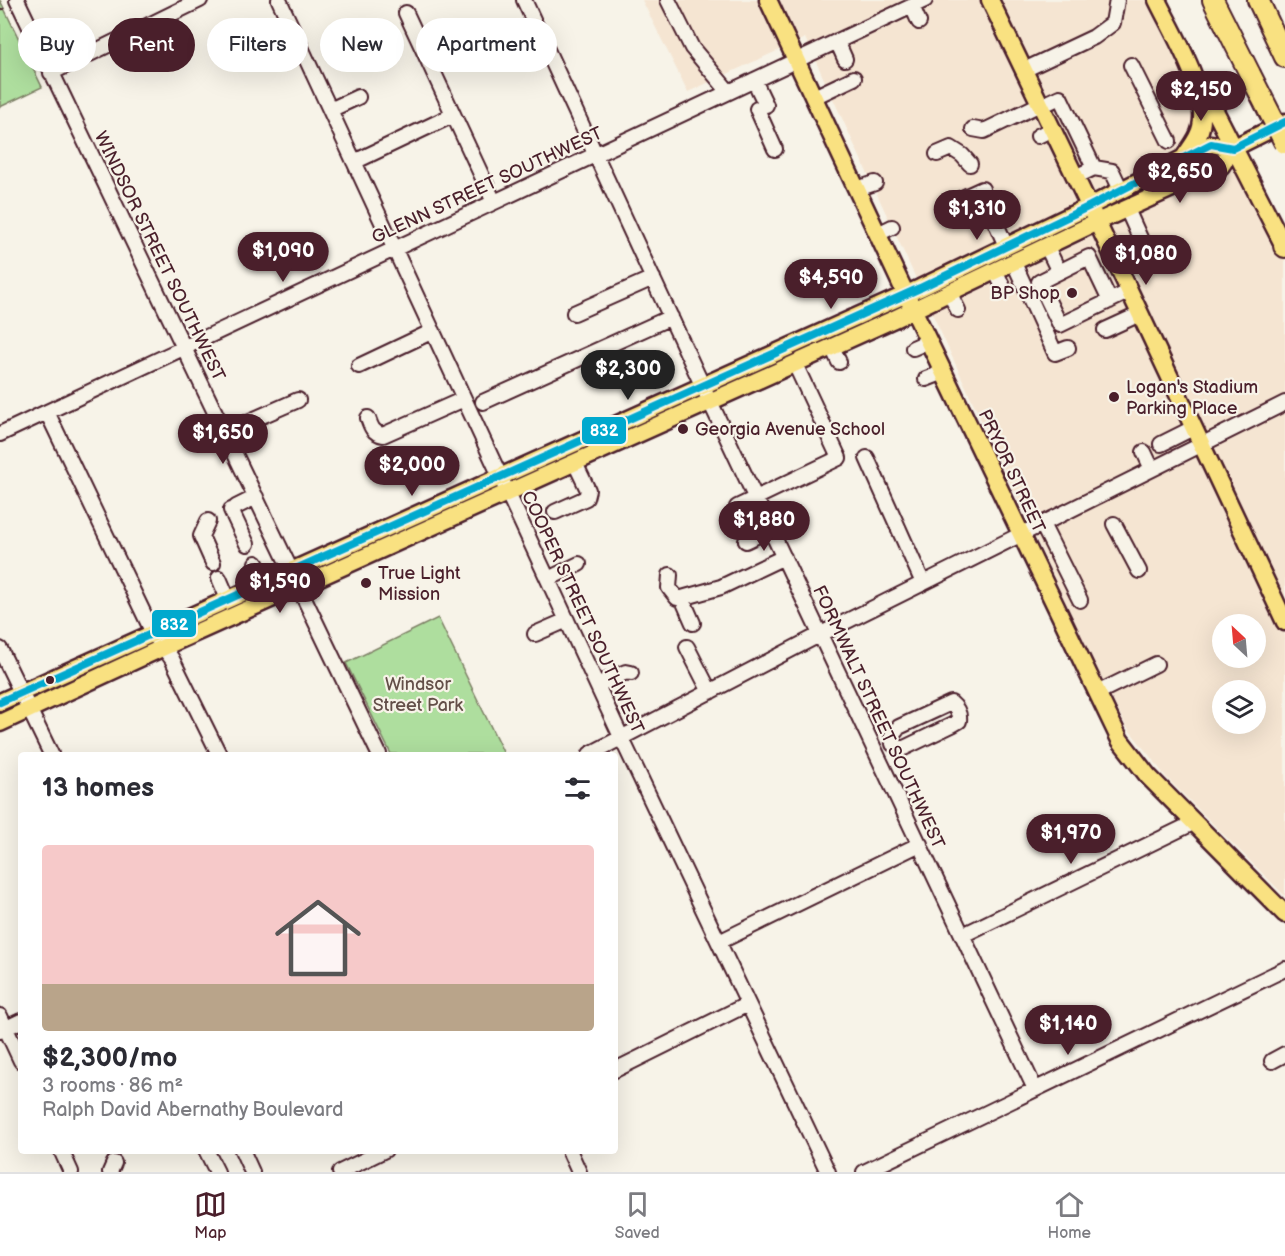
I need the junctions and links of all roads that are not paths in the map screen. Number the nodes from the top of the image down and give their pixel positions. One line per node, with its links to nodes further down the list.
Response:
1 (200, 0): 23 (street)
2 (279, 0): 31 (street, COOPER STREET SOUTHWEST)
3 (524, 0): 39 (street, FORMWALT STREET SOUTHWEST)
4 (668, 0): 27 (street)
5 (768, 0): 20 (main road, PRYOR STREET)
6 (990, 0): 22 (main road)
7 (1117, 0): 22 (street)
8 (1157, 0): 26 (main road)
9 (1213, 0): 36 (highway, bridge)
10 (1258, 0): 16 (highway)
11 (1263, 0): 16 (highway)
12 (18, 3): 23 (street, WINDSOR STREET SOUTHWEST)
13 (918, 3): 15 (street); 17 (street, GLENN STREET SOUTHWEST)
14 (406, 13): 32 (street)
15 (919, 22)
16 (1271, 27): 18 (highway)
17 (837, 41): 19 (street); 20 (street, GLENN STREET SOUTHWEST)
18 (1285, 57)
19 (845, 59)
20 (796, 60): 25 (street, GLENN STREET SOUTHWEST); 29 (main road, PRYOR STREET)
21 (1131, 65): 35 (street)
22 (1024, 70): 30 (main road)
23 (51, 73): 79 (street, WINDSOR STREET SOUTHWEST)
24 (854, 78): 29 (street)
25 (754, 80): 27 (street, GLENN STREET SOUTHWEST); 38 (street)
26 (1195, 80): 37 (main road); 41 (main road)
27 (729, 92): 39 (street, GLENN STREET SOUTHWEST)
28 (358, 97): 31 (street)
29 (814, 97): 48 (main road, PRYOR STREET)
30 (1041, 105): 34 (street); 44 (street); 45 (main road)
31 (330, 110): 42 (street, COOPER STREET SOUTHWEST)
32 (453, 115): 42 (street); 52 (street)
33 (1285, 122): 37 (main road)
34 (973, 129)
35 (1169, 141)
36 (1285, 143)
37 (1233, 148): 41 (main road); 47 (main road); 60 (main road)
38 (775, 149)
39 (596, 154): 52 (street, GLENN STREET SOUTHWEST); 65 (street, FORMWALT STREET SOUTHWEST)
40 (937, 154): 43 (street)
41 (1178, 161): 47 (main road); 50 (main road)
42 (354, 162): 61 (street, COOPER STREET SOUTHWEST)
43 (970, 164)
44 (1094, 168): 45 (street); 50 (street)
45 (1076, 177): 53 (main road)
46 (875, 183): 48 (street)
47 (1182, 184): 54 (main road)
48 (857, 189): 68 (main road, PRYOR STREET)
49 (982, 189): 51 (street)
50 (1121, 190): 53 (main road)
51 (960, 200)
52 (494, 202): 61 (street, GLENN STREET SOUTHWEST)
53 (1090, 206): 56 (main road); 58 (main road)
54 (1127, 209): 56 (main road); 57 (street)
55 (994, 219): 58 (street)
56 (1097, 222): 59 (main road); 67 (main road)
57 (1140, 238)
58 (1006, 246): 68 (main road)
59 (1047, 247): 62 (main road); 64 (street)
60 (1285, 247)
61 (395, 249): 77 (street, COOPER STREET SOUTHWEST); 79 (street, GLENN STREET SOUTHWEST)
62 (1014, 263): 63 (main road); 81 (street)
63 (996, 272): 66 (street); 69 (main road)
64 (1059, 272): 70 (street); 70 (street)
65 (653, 278): 73 (street); 75 (street, FORMWALT STREET SOUTHWEST)
66 (1003, 287)
67 (1130, 291): 70 (street); 74 (main road)
68 (907, 294): 71 (main road, PRYOR STREET); 86 (main road)
69 (950, 294): 71 (main road); 72 (street)
70 (1110, 301)
71 (914, 310): 78 (main road, PRYOR STREET); 82 (main road)
72 (958, 310)
73 (574, 313)
74 (1140, 314): 76 (street); 94 (main road)
75 (671, 317): 86 (street, FORMWALT STREET SOUTHWEST); 89 (street)
76 (1105, 330)
77 (433, 331): 83 (street); 87 (street, COOPER STREET SOUTHWEST)
78 (929, 341): 80 (street); 84 (main road, PRYOR STREET)
79 (185, 347): 92 (street, GLENN STREET SOUTHWEST); 95 (street, WINDSOR STREET SOUTHWEST)
80 (913, 348)
81 (1068, 348)
82 (795, 364): 90 (main road); 106 (street)
83 (359, 366)
84 (944, 372): 85 (street); 113 (main road, PRYOR STREET)
85 (926, 379)
86 (703, 387): 90 (street, FORMWALT STREET SOUTHWEST); 103 (main road)
87 (464, 399): 93 (street); 103 (street, COOPER STREET SOUTHWEST)
88 (298, 400): 95 (street)
89 (483, 402)
90 (711, 402): 101 (main road); 106 (street, FORMWALT STREET SOUTHWEST)
91 (1285, 403): 98 (street)
92 (47, 412): 96 (street, GLENN STREET SOUTHWEST); 136 (street)
93 (368, 418)
94 (1193, 428): 97 (street); 98 (main road)
95 (225, 432): 105 (street, WINDSOR STREET SOUTHWEST)
96 (0, 434)
97 (1161, 444)
98 (1201, 445): 102 (street); 134 (main road)
99 (1144, 452): 102 (street)
100 (867, 459): 128 (street)
101 (575, 463): 104 (main road); 108 (street)
102 (1152, 469): 110 (street)
103 (500, 477): 104 (street, COOPER STREET SOUTHWEST); 121 (main road)
104 (508, 494): 126 (street, COOPER STREET SOUTHWEST); 129 (main road)
105 (256, 497): 115 (street); 121 (street, WINDSOR STREET SOUTHWEST)
106 (756, 498): 107 (street); 112 (street, FORMWALT STREET SOUTHWEST)
107 (737, 507)
108 (555, 512)
109 (208, 521): 117 (street)
110 (1042, 524): 113 (street); 120 (street)
111 (1114, 524): 122 (street)
112 (771, 530): 114 (street); 116 (street, FORMWALT STREET SOUTHWEST)
113 (1021, 534): 124 (main road, PRYOR STREET); 128 (street)
114 (746, 541)
115 (247, 544)
116 (784, 557): 130 (street); 138 (street, FORMWALT STREET SOUTHWEST)
117 (213, 563)
118 (256, 563): 127 (street)
119 (579, 564): 126 (street)
120 (1062, 564): 124 (street); 132 (street)
121 (290, 570): 127 (main road); 129 (street, WINDSOR STREET SOUTHWEST)
122 (1139, 571)
123 (670, 574): 130 (street)
124 (1040, 575): 147 (main road, PRYOR STREET)
125 (219, 578): 131 (street)
126 (548, 579): 133 (street, COOPER STREET SOUTHWEST)
127 (264, 582): 131 (main road)
128 (923, 583): 138 (street)
129 (298, 587): 139 (main road); 155 (street, WINDSOR STREET SOUTHWEST)
130 (682, 598): 135 (street)
131 (228, 599): 136 (main road)
132 (1080, 600)
133 (567, 620): 137 (street); 144 (street, COOPER STREET SOUTHWEST)
134 (1285, 622)
135 (693, 623)
136 (153, 633): 139 (street); 146 (main road)
137 (535, 634)
138 (821, 634): 145 (street); 157 (street, FORMWALT STREET SOUTHWEST)
139 (164, 647): 149 (main road); 154 (street)
140 (687, 647): 145 (street)
141 (0, 649): 146 (street)
142 (1156, 664): 147 (street)
143 (631, 673): 144 (street)
144 (597, 685): 151 (street, COOPER STREET SOUTHWEST)
145 (710, 692): 151 (street)
146 (21, 693): 148 (main road); 149 (street)
147 (1097, 693): 158 (main road, PRYOR STREET)
148 (0, 702)
149 (29, 710): 150 (main road); 153 (street)
150 (0, 723)
151 (622, 739): 156 (street); 162 (street, COOPER STREET SOUTHWEST)
152 (892, 744): 152 (street); 157 (street)
153 (50, 752)
154 (218, 752)
155 (378, 752)
156 (594, 752)
157 (876, 752): 159 (street, FORMWALT STREET SOUTHWEST)
158 (1193, 823): 160 (main road, PRYOR STREET); 161 (street)
159 (920, 844): 161 (street, FORMWALT STREET SOUTHWEST); 162 (street)
160 (1285, 914)
161 (963, 935): 171 (street, FORMWALT STREET SOUTHWEST)
162 (719, 942): 164 (street, COOPER STREET SOUTHWEST)
163 (1285, 969): 171 (street)
164 (748, 1004): 170 (street); 182 (street, COOPER STREET SOUTHWEST)
165 (18, 1022): 166 (street)
166 (2, 1025): 168 (street)
167 (1285, 1054): 169 (street)
168 (18, 1055)
169 (1272, 1061)
170 (618, 1069)
171 (1035, 1089): 183 (street)
172 (63, 1154): 177 (street)
173 (208, 1154): 178 (street)
174 (244, 1154): 179 (street)
175 (377, 1154): 180 (street)
176 (571, 1154): 181 (street)
177 (71, 1172)
178 (217, 1172)
179 (252, 1172)
180 (340, 1172)
181 (579, 1172)
182 (828, 1172)
183 (864, 1172)

